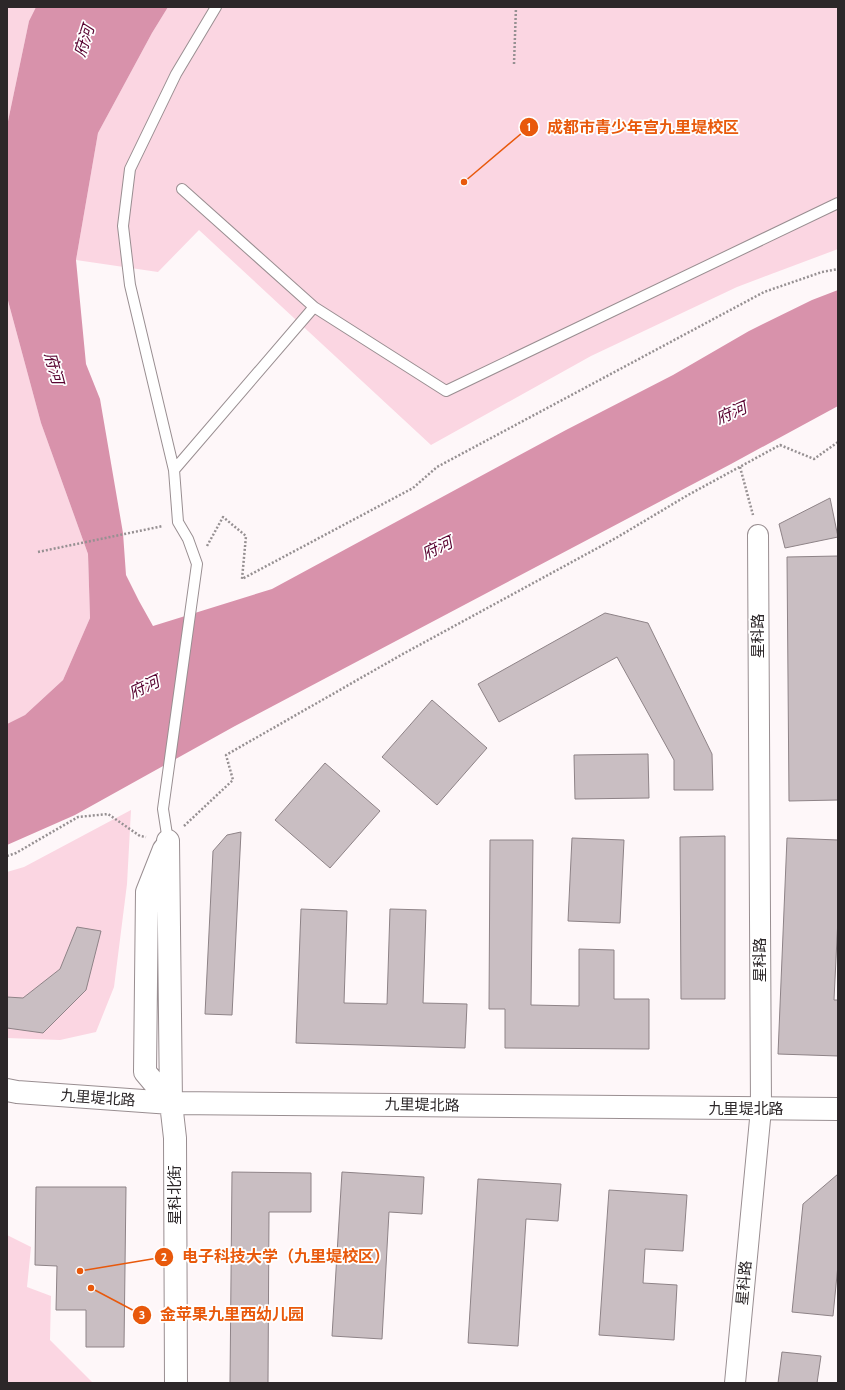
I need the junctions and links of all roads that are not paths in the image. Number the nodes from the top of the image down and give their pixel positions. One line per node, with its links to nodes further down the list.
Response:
1 (216, 7): 5 (lane)
2 (182, 189): 4 (lane)
3 (838, 203): 4 (lane)
4 (314, 307): 5 (lane)
5 (174, 470): 7 (lane)
6 (758, 535): 10 (street, 星科路)
7 (168, 841): 9 (street, 星科北街)
8 (7, 1090): 9 (street, 九里堤北路)
9 (171, 1103): 10 (street, 九里堤北路); 12 (street, 星科北街)
10 (761, 1109): 11 (street, 九里堤北路); 13 (street, 星科路)
11 (838, 1109)
12 (176, 1383)
13 (735, 1383)

